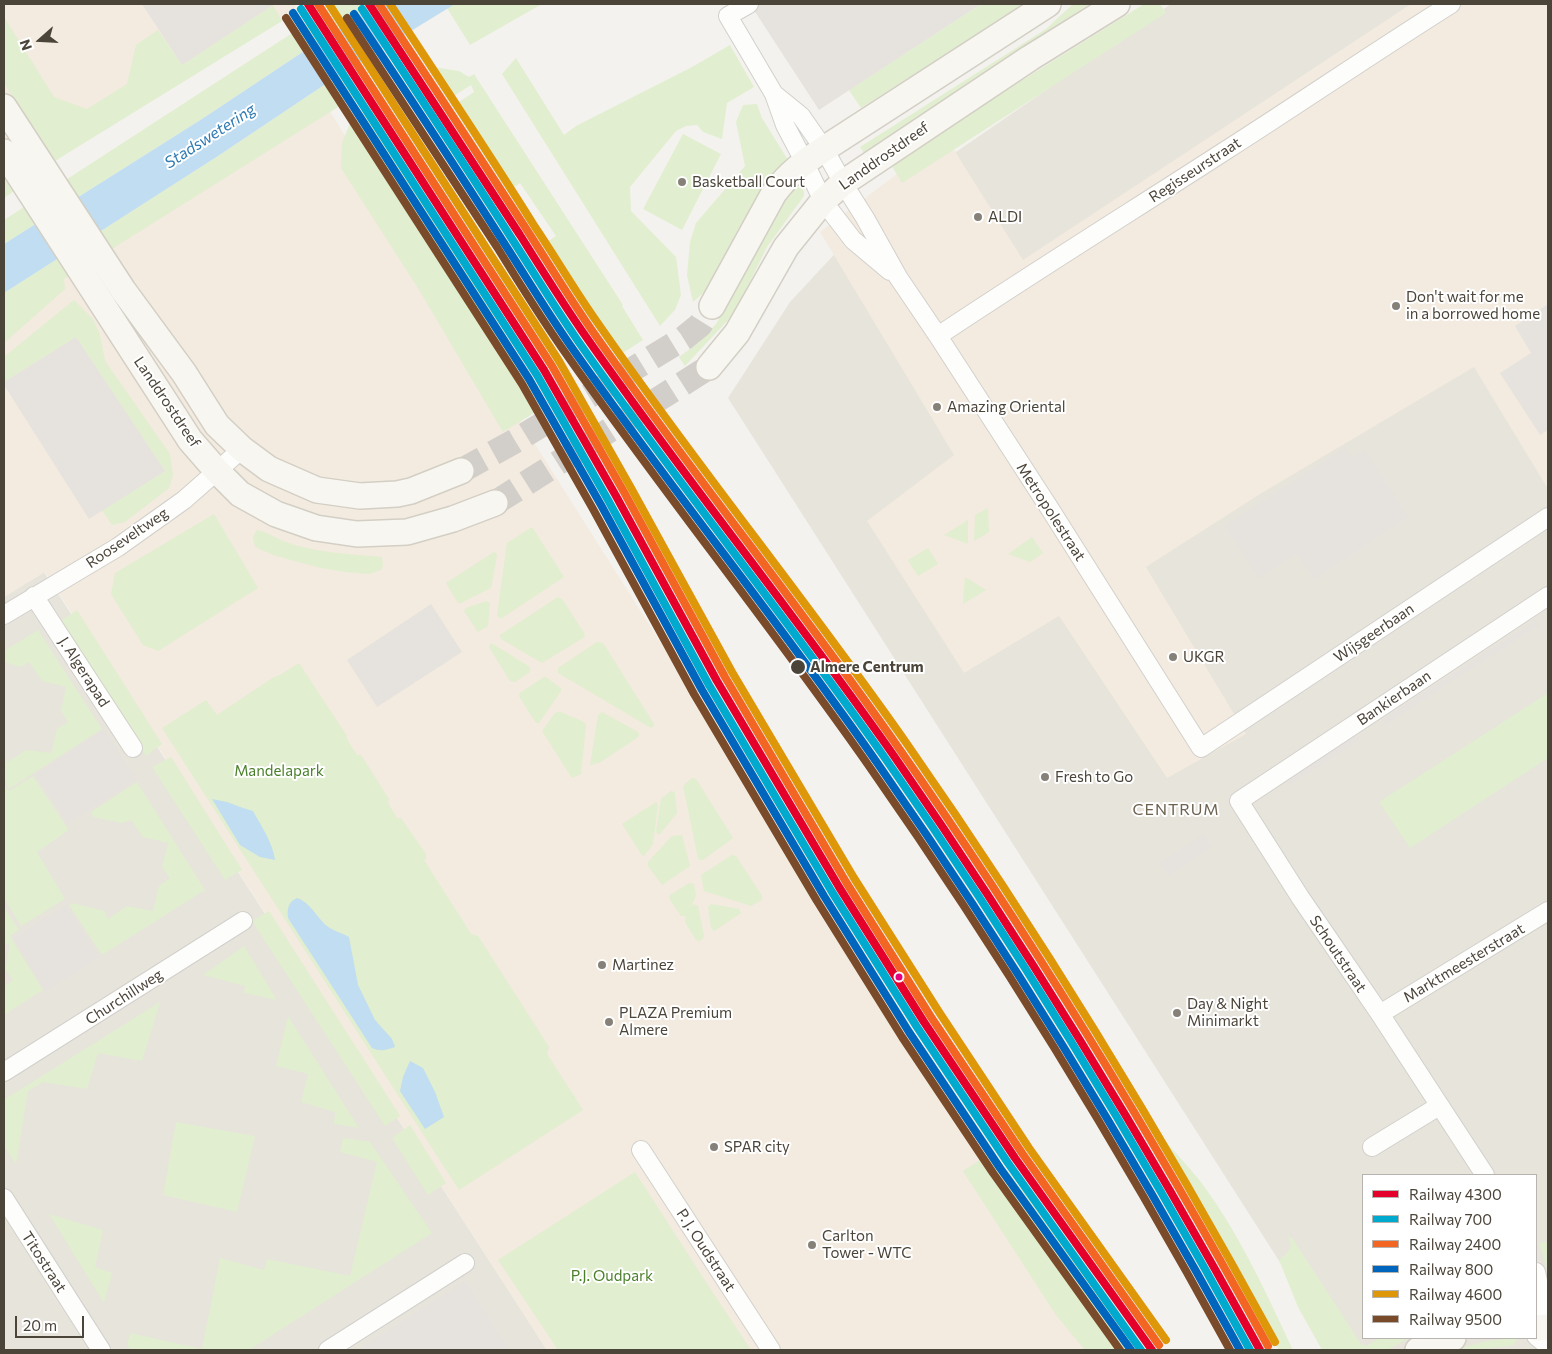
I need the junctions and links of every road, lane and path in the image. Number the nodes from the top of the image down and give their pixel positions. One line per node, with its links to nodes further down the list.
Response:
1 (749, 4): 7 (street)
2 (1048, 4): 7 (main road)
3 (1117, 4): 9 (main road, Landdrostdreef)
4 (1451, 4): 14 (street, Regisseurstraat)
5 (4, 107): 8 (main road)
6 (4, 152): 8 (main road)
7 (814, 155): 9 (street, Metropolestraat); 10 (street, Metropolestraat); 13 (main road)
8 (28, 167): 11 (main road)
9 (843, 183): 10 (main road, Landdrostdreef); 12 (street, Metropolestraat)
10 (823, 201): 12 (street, Metropolestraat); 15 (main road, Landdrostdreef)
11 (65, 224): 16 (main road, Landdrostdreef); 17 (main road, Landdrostdreef)
12 (898, 277): 14 (street, Metropolestraat)
13 (712, 306)
14 (938, 336): 25 (street, Metropolestraat)
15 (709, 367)
16 (242, 449): 17 (street, Rooseveltweg); 18 (main road, Landdrostdreef)
17 (217, 471): 19 (main road, Landdrostdreef); 21 (street, Rooseveltweg)
18 (461, 471)
19 (495, 502)
20 (1548, 517): 25 (street, Wijsgeerbaan)
21 (34, 596): 23 (street, Rooseveltweg); 24 (street, J. Algerapad)
22 (1548, 596): 26 (street, Bankierbaan)
23 (4, 615)
24 (133, 748)
25 (1201, 748)
26 (1239, 801): 29 (street, Schoutstraat)
27 (1548, 911): 29 (street, Marktmeesterstraat)
28 (243, 921): 30 (street, Churchillweg)
29 (1380, 1014): 31 (street, Schoutstraat)
30 (4, 1072)
31 (1439, 1106): 32 (street); 34 (street, Schoutstraat)
32 (1372, 1147)
33 (641, 1150): 44 (street, P. J. Oudstraat)
34 (1484, 1174)
35 (4, 1198): 42 (street, Titostraat)
36 (464, 1263): 43 (street)
37 (1537, 1277): 38 (street)
38 (1548, 1327)
39 (1537, 1337): 41 (street)
40 (1450, 1339): 45 (main road)
41 (1548, 1346)
42 (101, 1350)
43 (328, 1350)
44 (770, 1350)
45 (1418, 1350)

